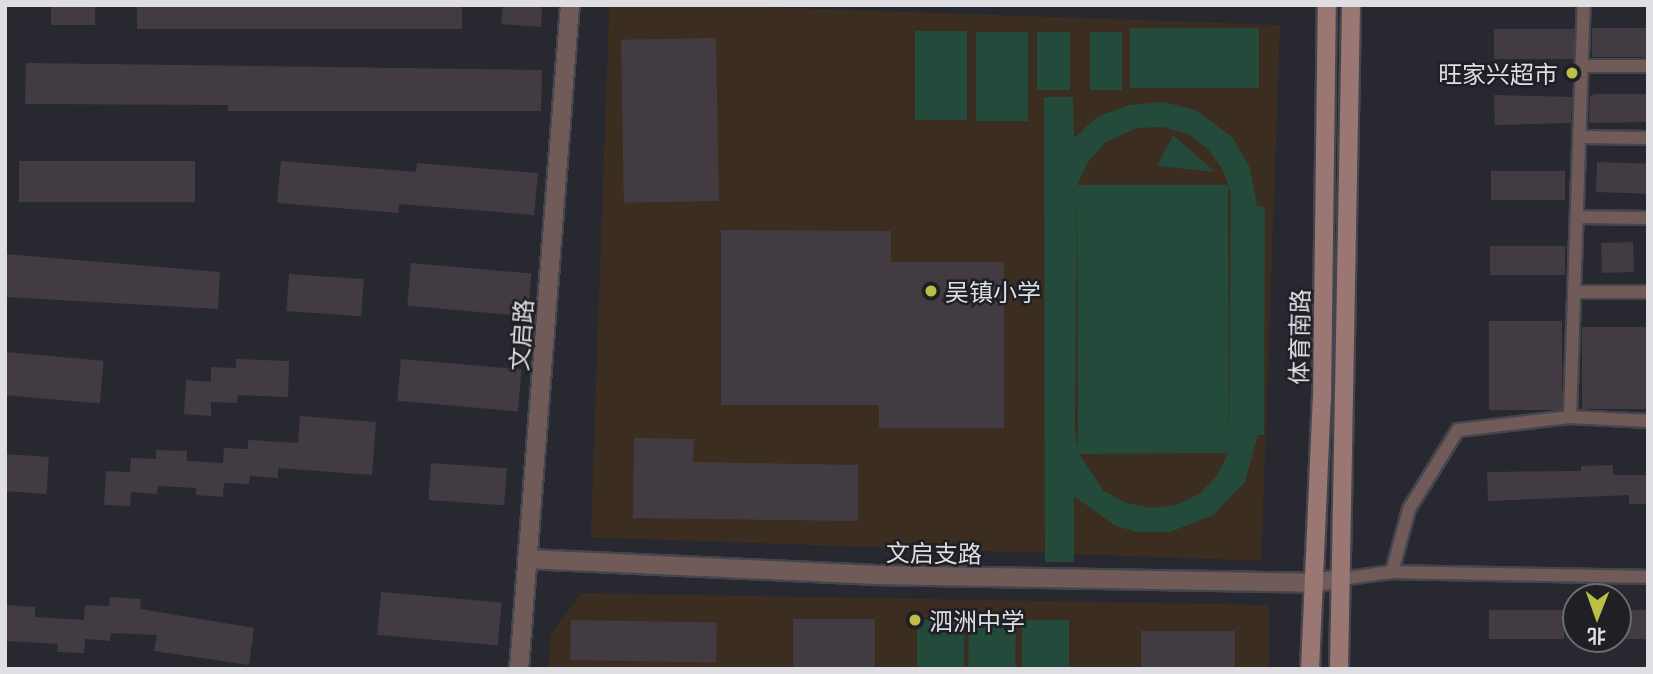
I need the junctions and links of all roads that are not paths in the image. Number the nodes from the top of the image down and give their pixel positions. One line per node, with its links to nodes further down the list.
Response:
1 (570, 5): 15 (street, 文启路)
2 (1327, 5): 19 (main road, 体育南路)
3 (1351, 5): 18 (main road, 体育南路)
4 (1584, 5): 5 (lane)
5 (1582, 66): 6 (lane); 7 (lane)
6 (1648, 66)
7 (1580, 137): 8 (lane); 9 (lane)
8 (1648, 138)
9 (1577, 217): 10 (lane); 11 (lane)
10 (1648, 218)
11 (1574, 292): 12 (lane); 13 (lane)
12 (1648, 292)
13 (1570, 417): 14 (lane); 16 (lane)
14 (1648, 421)
15 (527, 559): 19 (street, 文启支路); 20 (street, 文启路)
16 (1392, 572): 17 (lane); 18 (lane)
17 (1648, 577)
18 (1340, 579): 19 (street, 文启支路); 22 (main road, 体育南路)
19 (1312, 583): 21 (main road, 体育南路)
20 (519, 669)
21 (1310, 669)
22 (1339, 669)

